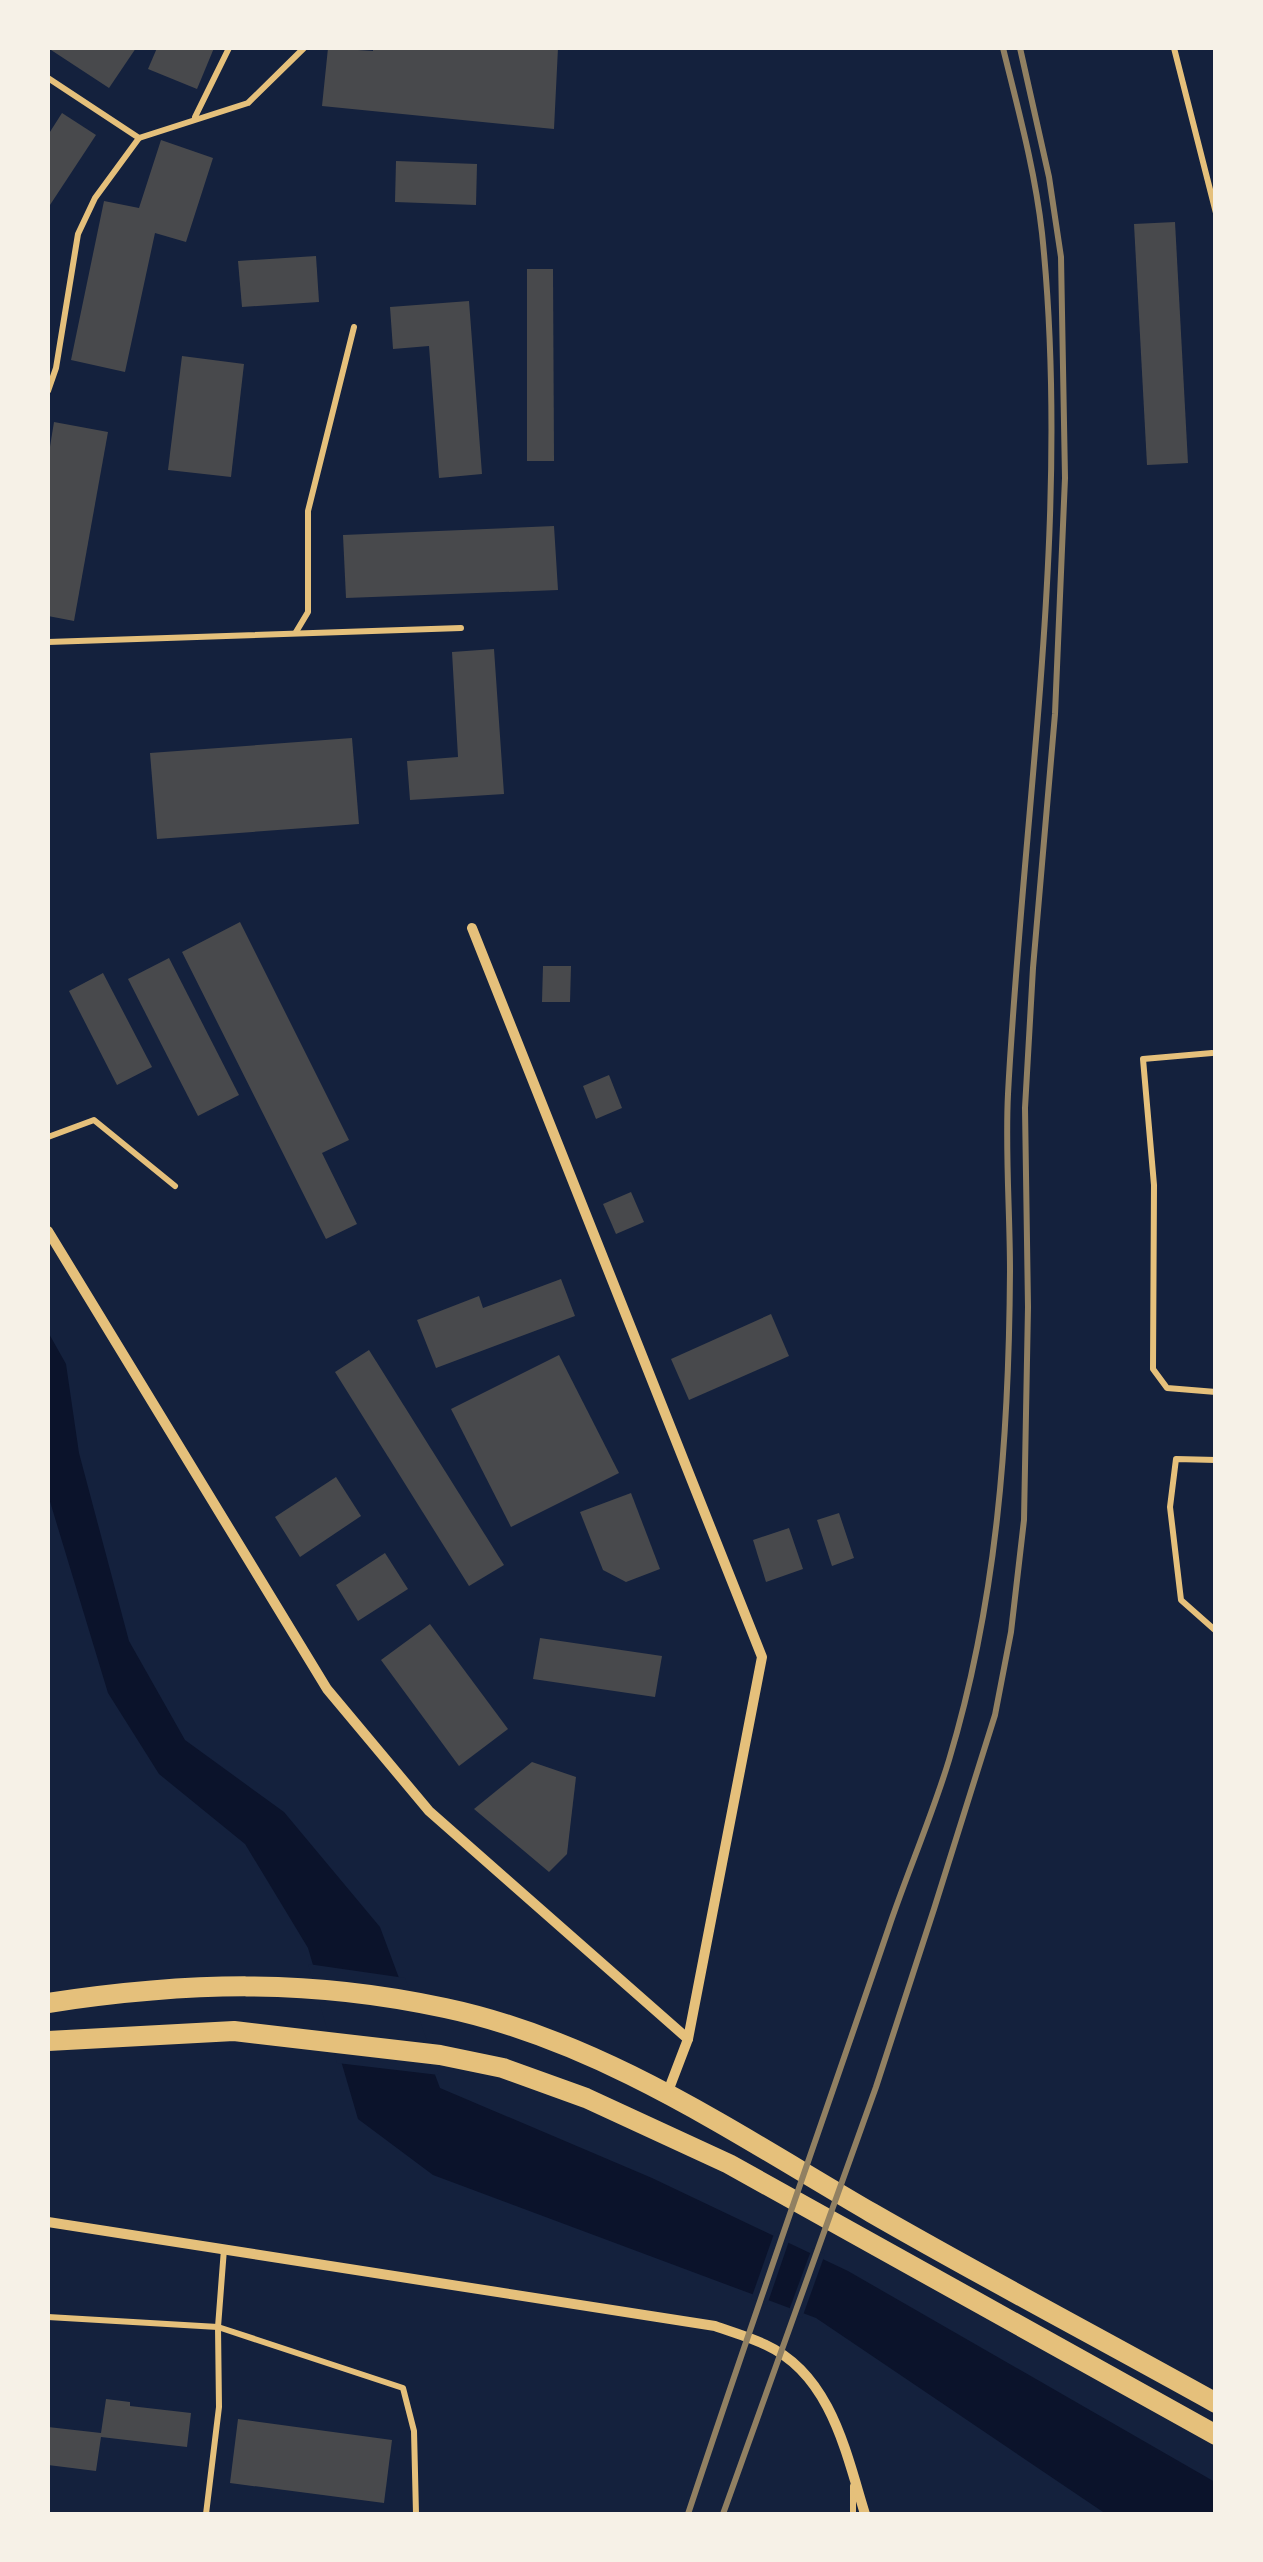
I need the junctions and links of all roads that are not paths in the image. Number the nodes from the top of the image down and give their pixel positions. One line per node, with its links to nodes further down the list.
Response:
1 (229, 48): 5 (lane)
2 (304, 48): 5 (lane)
3 (1174, 48): 7 (lane)
4 (48, 78): 6 (lane)
5 (194, 118): 6 (lane)
6 (139, 138): 9 (lane)
7 (1216, 213)
8 (354, 327): 11 (lane)
9 (48, 391)
10 (461, 628): 11 (lane)
11 (296, 633): 12 (lane)
12 (48, 642)
13 (472, 928): 22 (street)
14 (1212, 1052): 18 (lane)
15 (48, 1138): 16 (lane)
16 (175, 1186)
17 (48, 1231): 22 (street)
18 (1216, 1392)
19 (1216, 1460): 20 (lane)
20 (1216, 1631)
21 (48, 2002): 24 (highway)
22 (688, 2039): 24 (street)
23 (48, 2041): 30 (highway)
24 (667, 2094): 29 (highway)
25 (48, 2222): 26 (street)
26 (224, 2248): 28 (lane); 31 (street)
27 (48, 2317): 28 (lane)
28 (218, 2327): 32 (lane); 33 (lane)
29 (1216, 2403)
30 (1216, 2435)
31 (854, 2477): 34 (lane); 35 (street)
32 (206, 2514)
33 (416, 2514)
34 (852, 2514)
35 (866, 2514)

